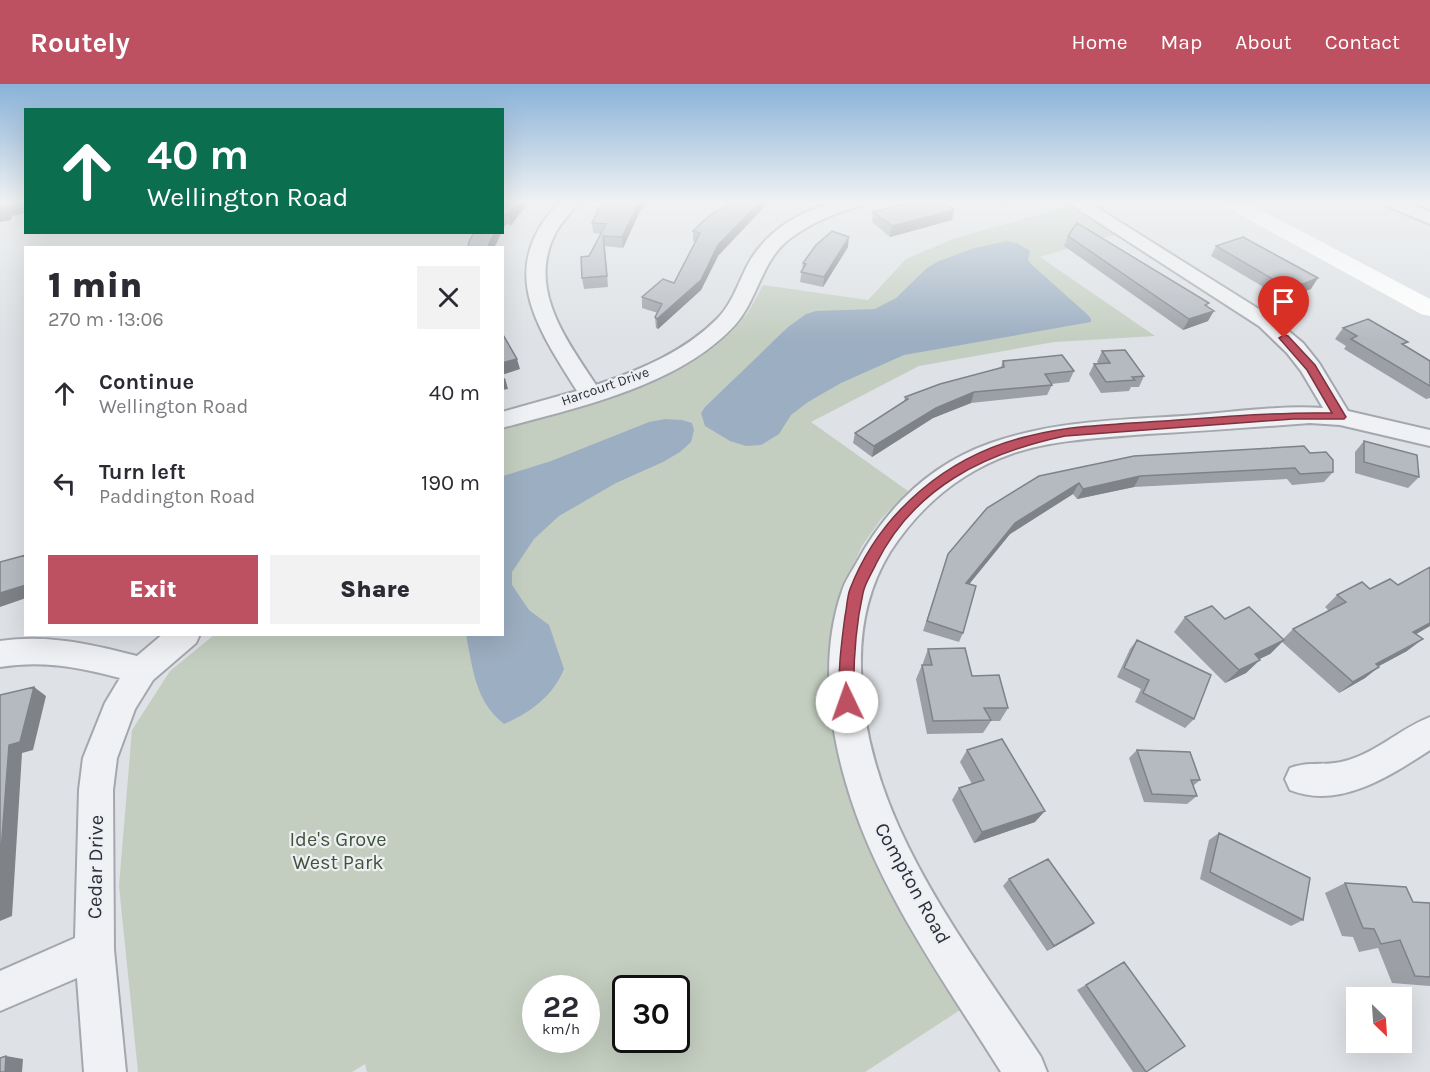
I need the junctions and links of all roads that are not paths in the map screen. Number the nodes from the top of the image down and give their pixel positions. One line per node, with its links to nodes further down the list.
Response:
1 (539, 248): 6 (street)
2 (770, 248): 6 (street, Harcourt Drive)
3 (1149, 248): 7 (street)
4 (1317, 248): 5 (main road)
5 (1430, 309)
6 (590, 393): 8 (street, Harcourt Drive)
7 (1340, 417): 9 (street, Compton Road); 18 (street, Compton Road)
8 (504, 419)
9 (1430, 438)
10 (183, 636): 12 (street)
11 (0, 654): 12 (street)
12 (142, 671): 15 (street, Cedar Drive)
13 (1430, 732): 14 (street)
14 (1302, 779)
15 (94, 950): 16 (street); 17 (street, Cedar Drive)
16 (0, 991)
17 (105, 1072)
18 (1026, 1072)

